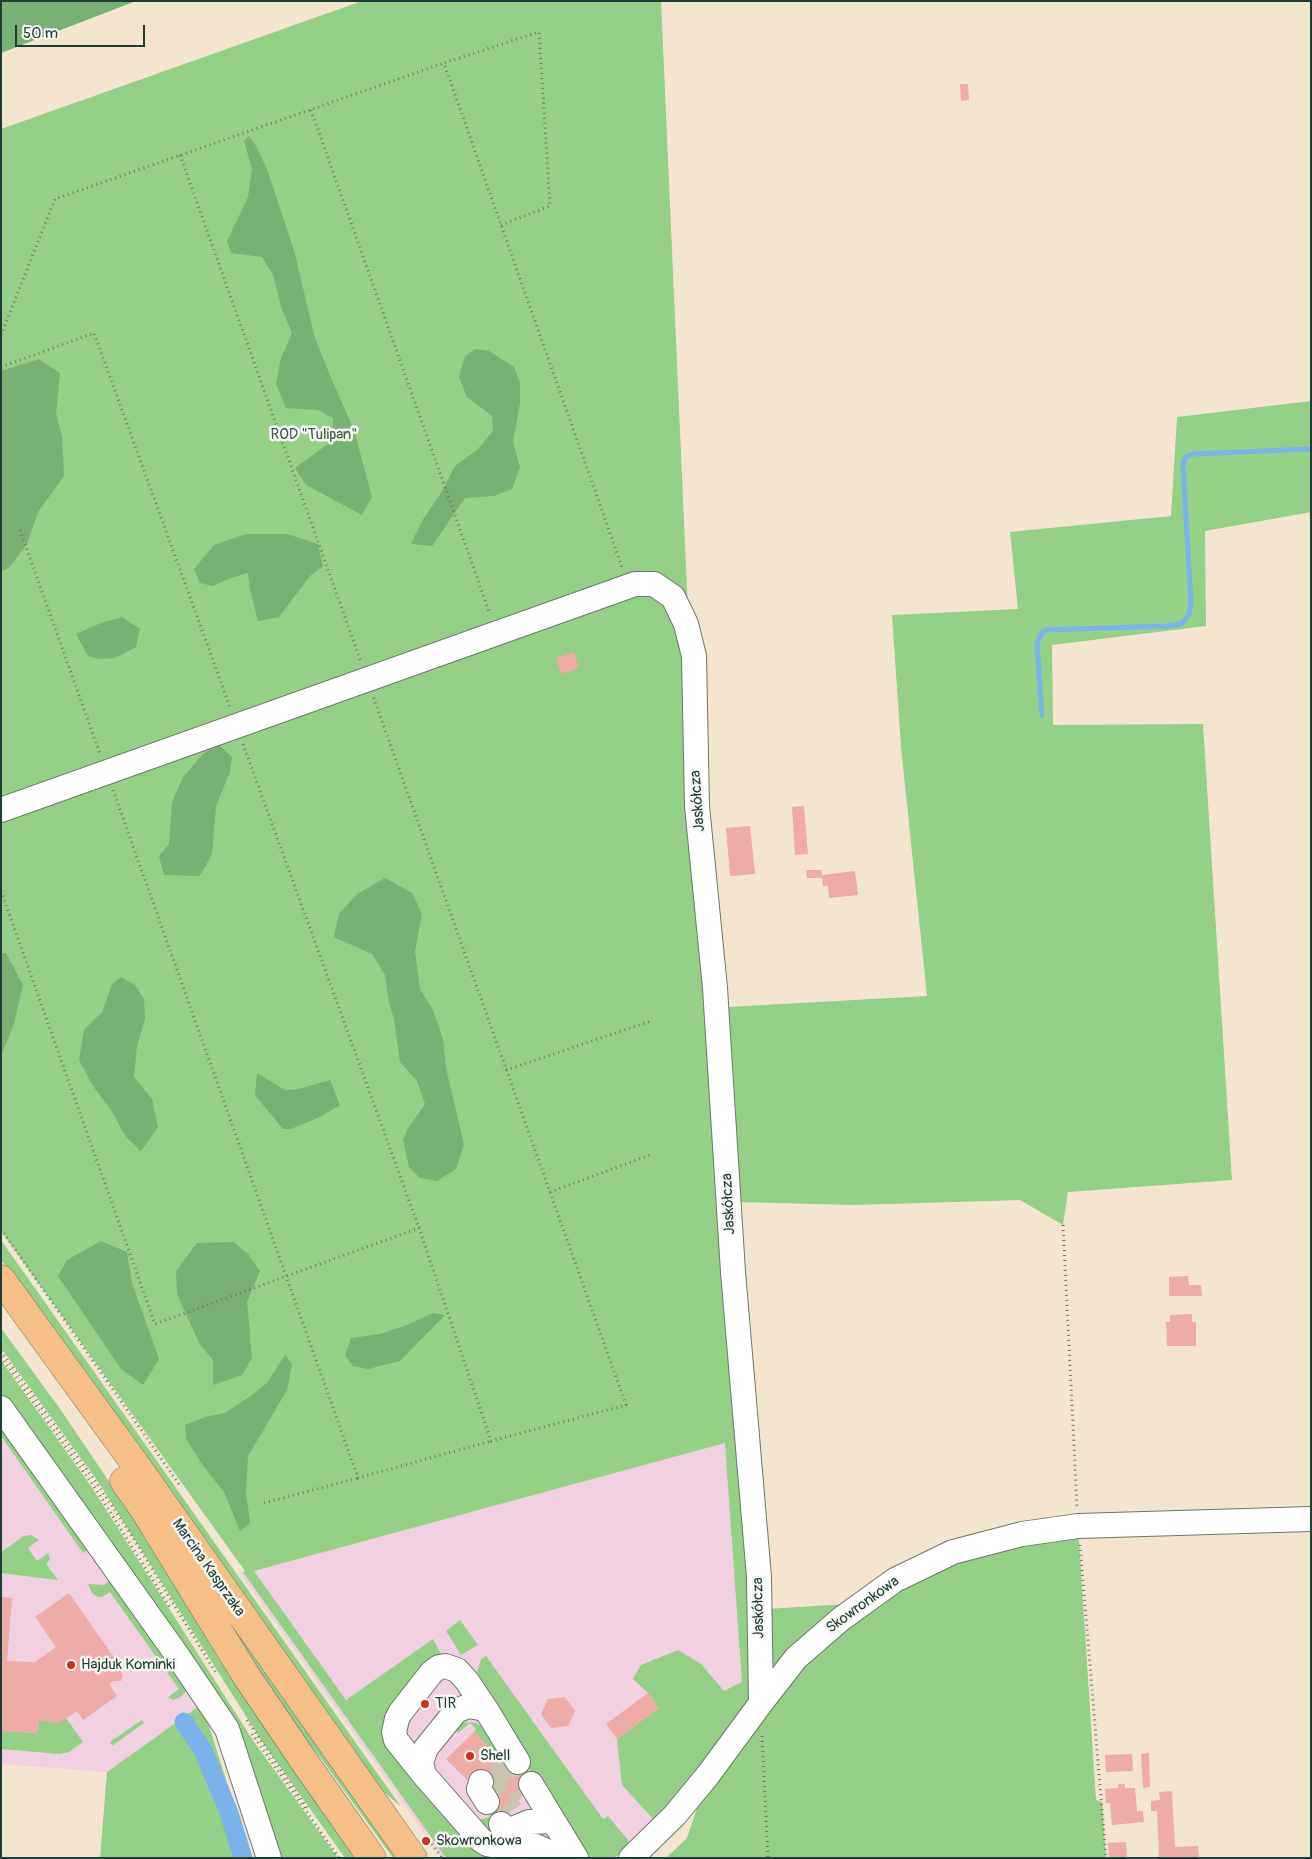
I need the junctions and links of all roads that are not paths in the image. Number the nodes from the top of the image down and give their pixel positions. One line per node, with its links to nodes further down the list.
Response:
1 (1, 810): 6 (street, Jaskółcza)
2 (1, 1279): 13 (main road, Marcina Kasprzaka)
3 (1, 1309): 12 (main road, Marcina Kasprzaka)
4 (1, 1408): 11 (street)
5 (1311, 1520): 6 (street, Skowronkowa)
6 (761, 1703): 16 (street, Skowronkowa)
7 (486, 1711): 8 (street); 9 (street); 9 (street)
8 (508, 1755)
9 (424, 1775): 14 (street)
10 (525, 1812): 15 (street)
11 (270, 1858)
12 (372, 1858)
13 (413, 1858)
14 (551, 1858)
15 (576, 1858)
16 (631, 1858)

